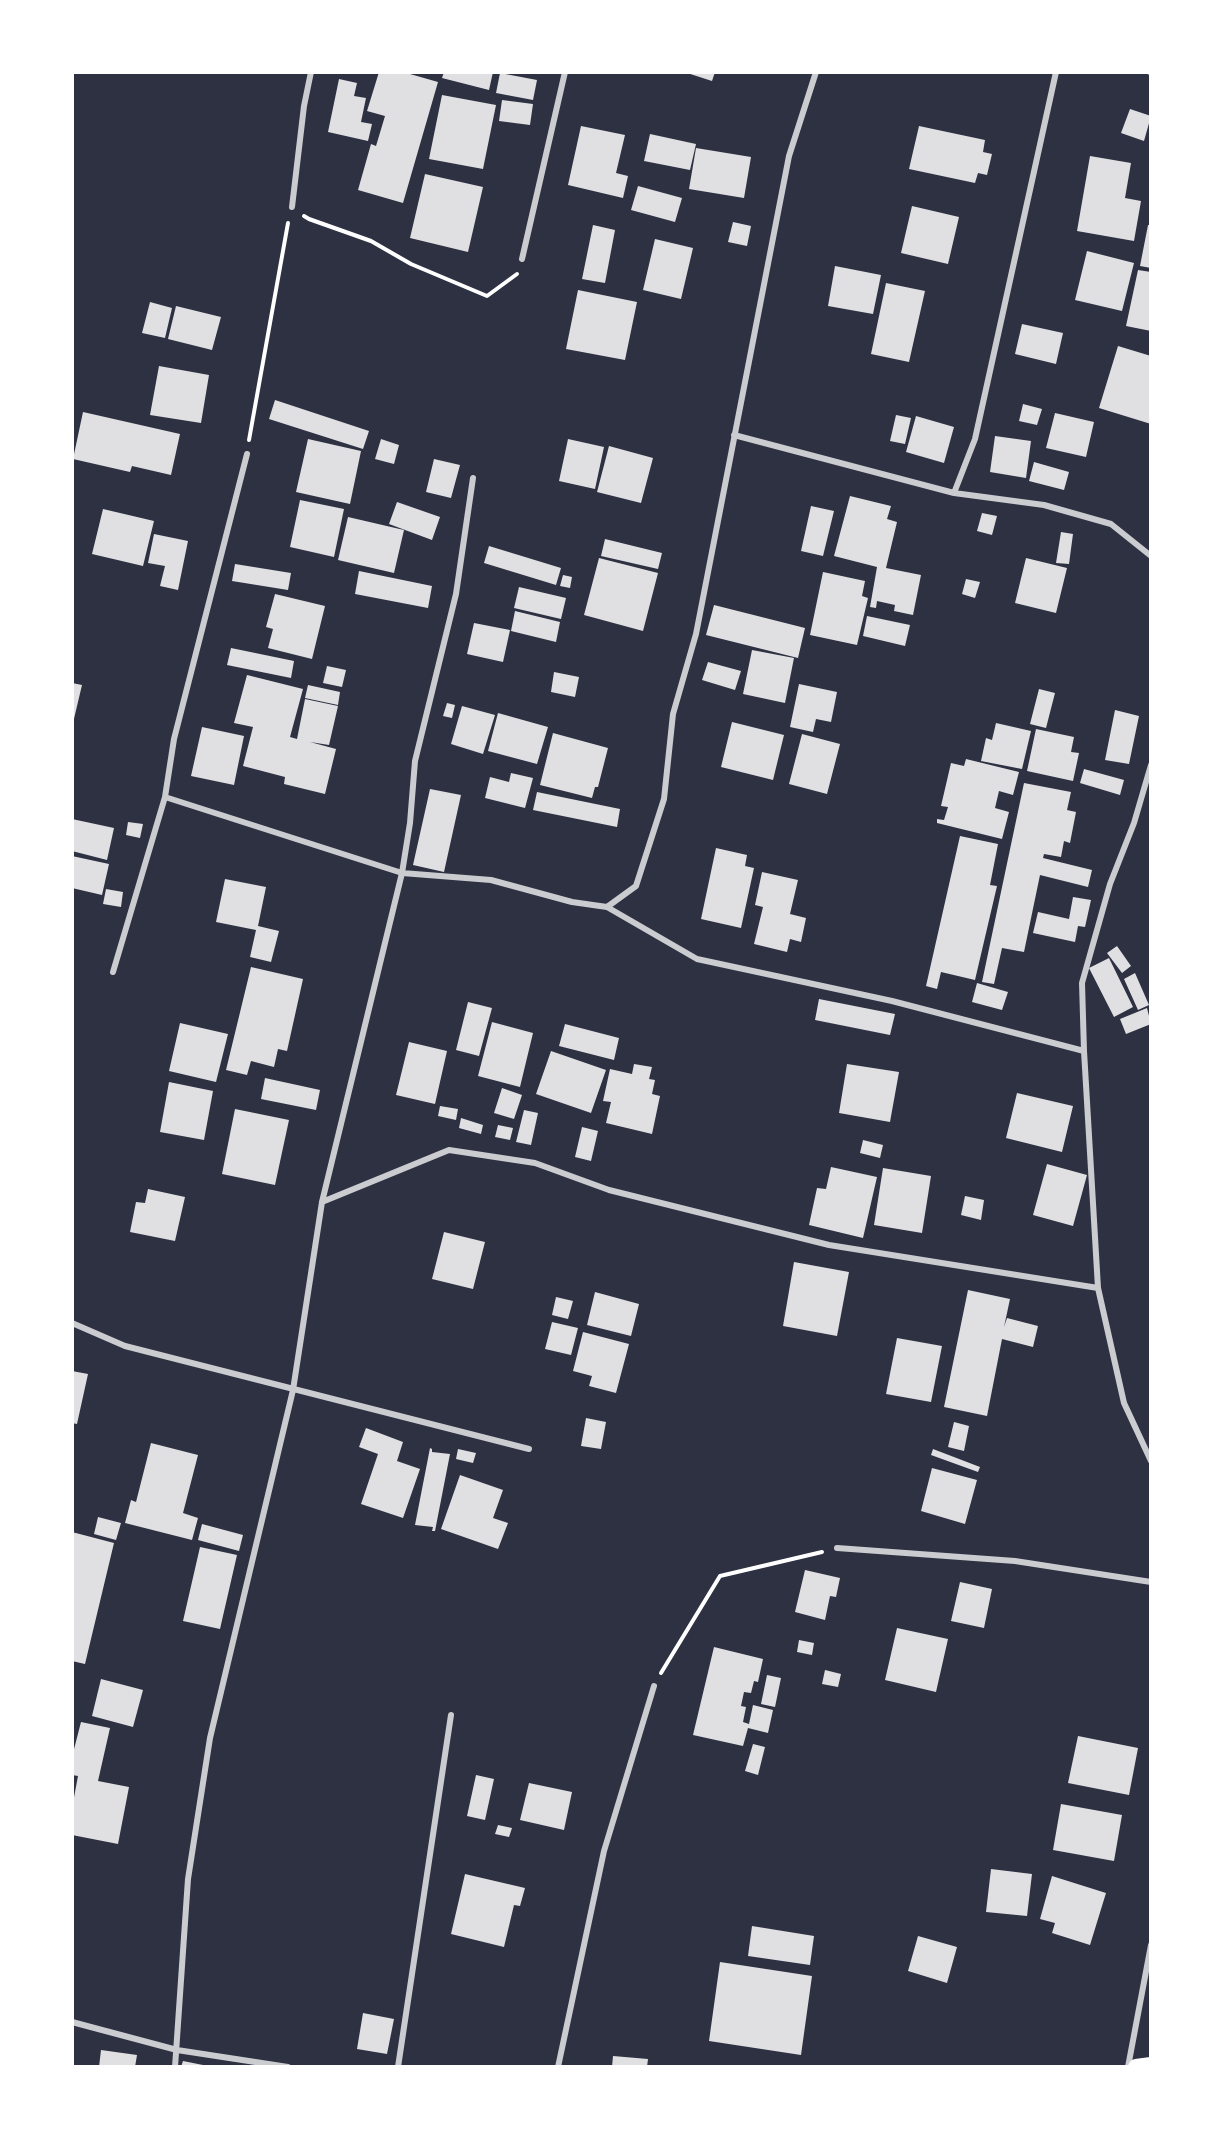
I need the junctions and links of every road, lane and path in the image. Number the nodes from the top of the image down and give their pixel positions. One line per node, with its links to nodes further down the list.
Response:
1 (311, 72): 5 (street)
2 (565, 72): 6 (street)
3 (816, 72): 7 (street)
4 (1056, 72): 10 (street)
5 (292, 207): 6 (path); 8 (path)
6 (522, 259)
7 (734, 435): 10 (street); 15 (street)
8 (247, 453): 13 (street)
9 (473, 478): 14 (street)
10 (954, 493): 11 (street)
11 (1151, 556)
12 (1151, 765): 17 (street)
13 (165, 797): 14 (street); 16 (street)
14 (402, 873): 15 (street); 18 (street)
15 (607, 907): 17 (street)
16 (113, 972)
17 (1084, 1051): 19 (street)
18 (322, 1202): 19 (street); 21 (street)
19 (1098, 1288): 23 (street)
20 (72, 1323): 21 (street)
21 (294, 1390): 22 (street); 30 (street)
22 (530, 1449)
23 (1151, 1461)
24 (837, 1548): 25 (street); 26 (path)
25 (1151, 1582)
26 (654, 1686): 35 (street)
27 (452, 1714): 34 (street)
28 (1151, 1945): 36 (street)
29 (72, 2022): 30 (street)
30 (177, 2050): 32 (street); 33 (street)
31 (1151, 2065): 37 (highway)
32 (175, 2067)
33 (288, 2067)
34 (398, 2067)
35 (558, 2067)
36 (1128, 2067)
37 (1136, 2067)

